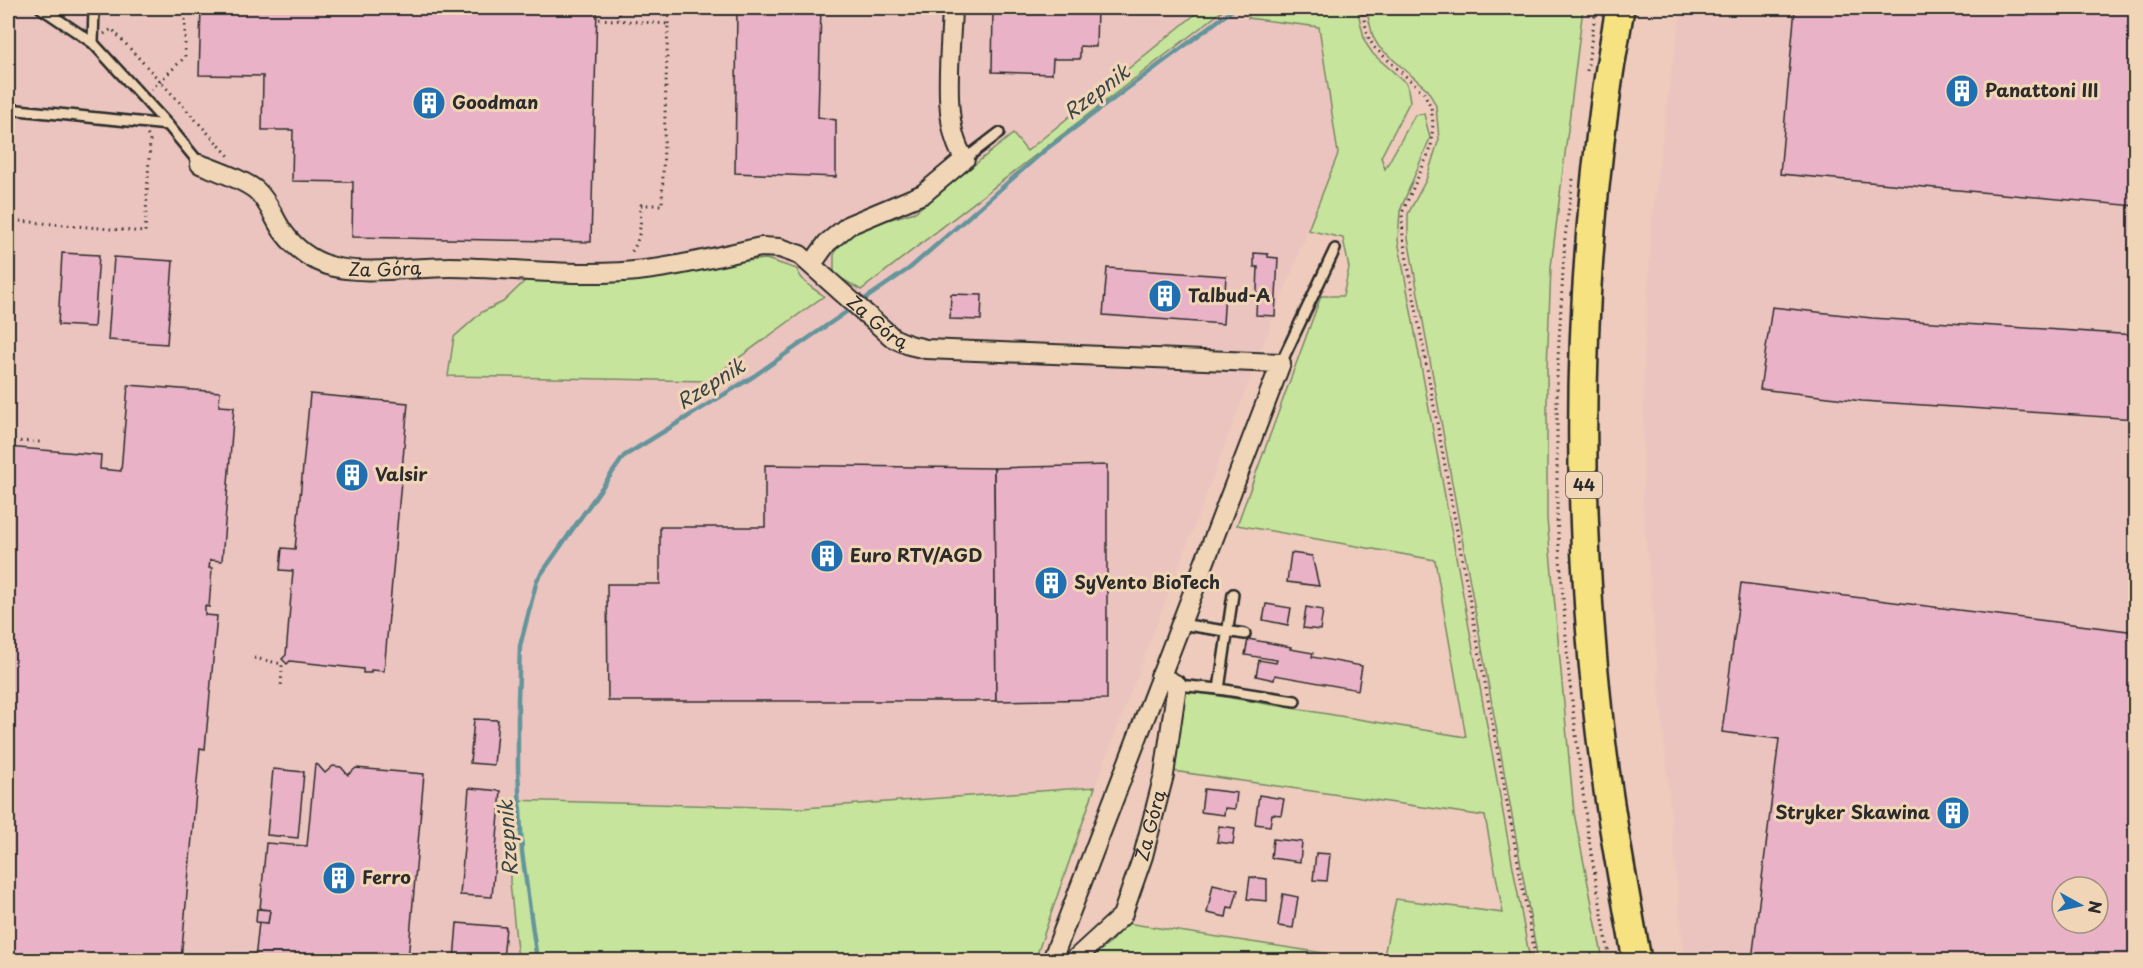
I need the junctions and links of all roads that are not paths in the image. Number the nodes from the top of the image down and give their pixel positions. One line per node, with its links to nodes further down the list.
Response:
1 (41, 8): 5 (lane)
2 (93, 8): 5 (lane)
3 (952, 8): 9 (street)
4 (1620, 8): 24 (main road, 44)
5 (93, 43): 7 (lane)
6 (8, 109): 7 (lane)
7 (168, 124): 10 (lane)
8 (999, 133): 9 (lane)
9 (965, 159): 12 (street)
10 (200, 164): 12 (street, Za Górą)
11 (1335, 249): 13 (lane)
12 (812, 264): 13 (street, Za Górą)
13 (1281, 363): 15 (street)
14 (1233, 594): 16 (lane)
15 (1180, 624): 16 (lane); 18 (street)
16 (1226, 631): 17 (lane); 20 (lane)
17 (1245, 634)
18 (1160, 676): 19 (street); 22 (street)
19 (1177, 685): 20 (lane); 23 (street, Za Górą)
20 (1219, 689): 21 (lane)
21 (1295, 701)
22 (1052, 960)
23 (1074, 960)
24 (1637, 960)

